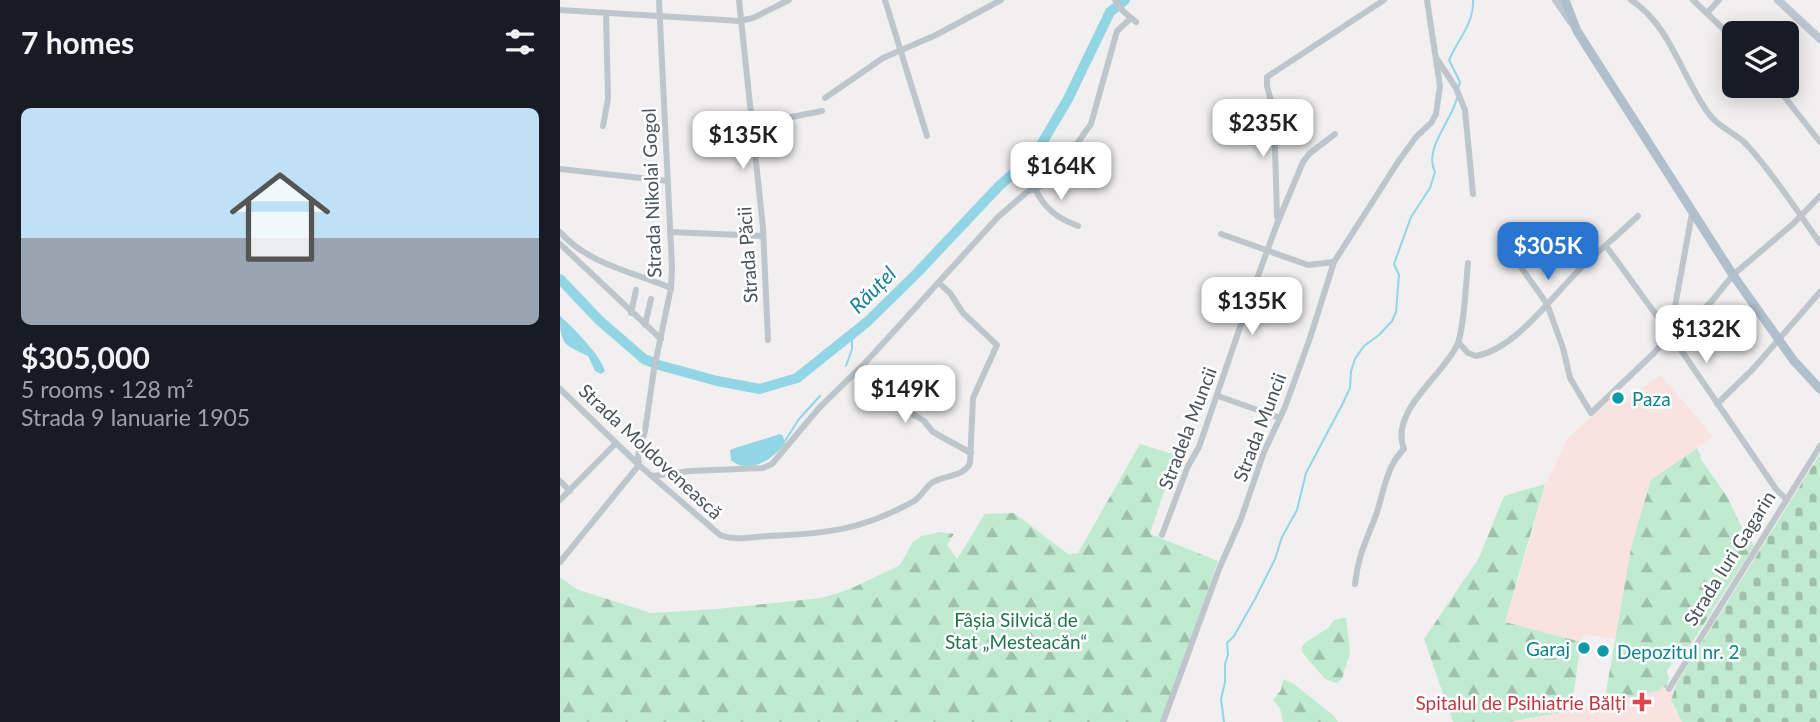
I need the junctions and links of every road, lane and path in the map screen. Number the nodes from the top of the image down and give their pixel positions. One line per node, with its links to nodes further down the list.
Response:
1 (659, 0): 18 (street, Strada Nikolai Gogol)
2 (739, 0): 19 (street, Strada Păcii)
3 (885, 0): 23 (street)
4 (1001, 0): 23 (street)
5 (1384, 0): 41 (street)
6 (1427, 0): 24 (street, Strada Muncii)
7 (1556, 0): 21 (street)
8 (1565, 0): 21 (main road)
9 (1631, 0): 39 (street)
10 (1693, 0): 17 (street)
11 (1719, 0): 17 (street)
12 (1779, 0): 22 (street)
13 (786, 1): 19 (street)
14 (1116, 1): 35 (street)
15 (560, 10): 16 (street)
16 (606, 13): 18 (street); 29 (street)
17 (1707, 13): 20 (street)
18 (660, 18): 19 (street); 34 (street, Strada Nikolai Gogol)
19 (740, 21): 28 (street, Strada Păcii)
20 (1722, 27)
21 (1577, 32): 38 (main road)
22 (1820, 39)
23 (901, 51): 25 (street); 31 (street)
24 (1437, 59): 36 (street); 52 (street, Strada Muncii)
25 (825, 98)
26 (1785, 98): 32 (street)
27 (822, 111): 28 (street)
28 (751, 125): 46 (street, Strada Păcii)
29 (603, 126)
30 (1335, 134): 41 (street, Stradela Muncii)
31 (927, 136)
32 (1820, 142)
33 (560, 169): 34 (street)
34 (668, 181): 44 (street, Strada Nikolai Gogol)
35 (1035, 189): 42 (street); 55 (street)
36 (1473, 194)
37 (1820, 196): 39 (street)
38 (1692, 213): 54 (main road); 63 (street)
39 (1801, 215): 47 (street); 54 (street)
40 (1638, 216): 49 (street)
41 (1277, 224): 50 (street, Stradela Muncii)
42 (1078, 226)
43 (560, 232): 56 (street)
44 (670, 232): 46 (street); 56 (street, Strada Nikolai Gogol)
45 (1221, 234): 50 (street)
46 (763, 236): 66 (street, Strada Păcii)
47 (1820, 243)
48 (560, 244): 61 (street)
49 (1606, 246): 60 (street); 63 (street)
50 (1268, 252): 52 (street); 71 (street, Stradela Muncii)
51 (1516, 260): 60 (street)
52 (1334, 262): 73 (street, Strada Muncii)
53 (1468, 263): 67 (street)
54 (1733, 275): 63 (street); 65 (main road)
55 (939, 283): 68 (street); 76 (street)
56 (671, 288): 64 (street, Strada Nikolai Gogol)
57 (636, 290): 61 (street)
58 (1820, 292): 65 (street)
59 (651, 299): 62 (street)
60 (1547, 304): 63 (street); 67 (street)
61 (631, 313): 62 (street)
62 (645, 325): 64 (street)
63 (1670, 334): 72 (street)
64 (661, 339): 77 (street, Strada Nikolai Gogol)
65 (1779, 339): 70 (main road); 72 (street)
66 (768, 340)
67 (1458, 343): 85 (street)
68 (854, 374): 76 (street); 78 (street)
69 (560, 389): 74 (street, Strada Moldovenească)
70 (1820, 389)
71 (1218, 396): 73 (street); 83 (street, Stradela Muncii)
72 (1717, 404): 82 (street)
73 (1280, 418): 87 (street, Strada Muncii)
74 (616, 443): 77 (street, Strada Moldovenească); 80 (street)
75 (1820, 446): 82 (street, Strada Iuri Gagarin)
76 (971, 453): 78 (street, Strada Moldovenească)
77 (639, 465): 78 (street, Strada Moldovenească); 84 (street)
78 (653, 476)
79 (560, 481): 80 (street)
80 (570, 491): 81 (street)
81 (560, 500)
82 (1787, 500): 86 (street, Strada Iuri Gagarin)
83 (1162, 535)
84 (560, 562)
85 (1355, 584)
86 (1669, 689)
87 (1163, 722)

